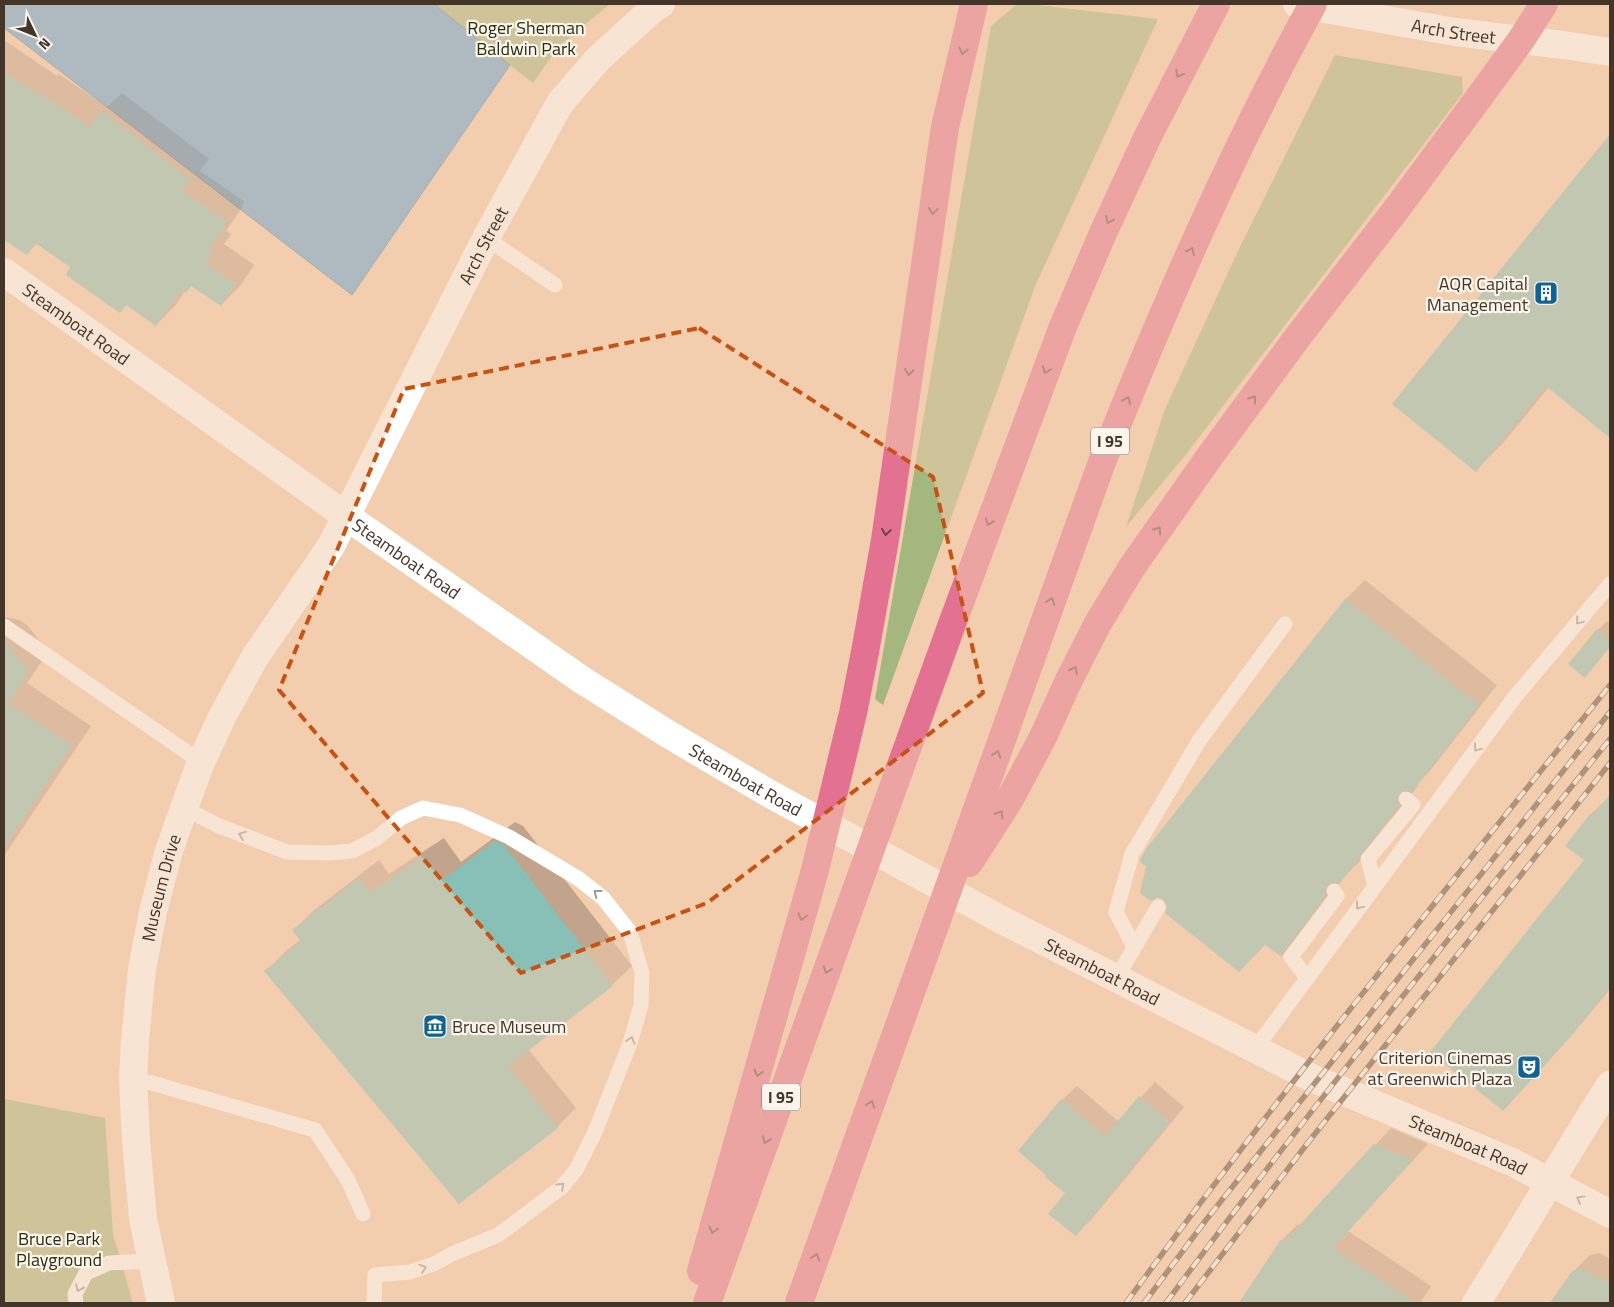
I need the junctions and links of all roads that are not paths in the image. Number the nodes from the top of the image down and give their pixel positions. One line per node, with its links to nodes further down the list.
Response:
1 (661, 4): 9 (main road, Arch Street)
2 (974, 4): 36 (highway, one-way to 36)
3 (1216, 4): 37 (highway, I 95, one-way to 37)
4 (1297, 4): 7 (main road, Arch Street)
5 (1313, 4): 19 (highway, I 95, one-way to 5)
6 (1544, 4): 7 (highway)
7 (1521, 40): 8 (main road, Arch Street); 19 (highway, one-way to 7)
8 (1610, 52)
9 (486, 238): 11 (lane); 12 (main road, Arch Street)
10 (6, 278): 12 (main road, Steamboat Road)
11 (555, 285)
12 (346, 516): 16 (main road, Museum Drive); 25 (main road, Steamboat Road)
13 (1610, 584): 20 (lane, one-way to 20)
14 (1285, 624): 23 (lane)
15 (4, 626): 16 (lane)
16 (202, 762): 18 (main road, Museum Drive)
17 (1406, 799): 20 (lane)
18 (184, 808): 27 (main road, Museum Drive); 35 (lane, one-way to 18)
19 (968, 853): 38 (highway, one-way to 19)
20 (1376, 885): 24 (lane, one-way to 24)
21 (1334, 891): 24 (lane)
22 (1158, 907): 23 (lane)
23 (1134, 947): 25 (lane)
24 (1307, 978): 26 (lane)
25 (1116, 979): 26 (main road, Steamboat Road)
26 (1255, 1049): 29 (main road, Steamboat Road)
27 (133, 1080): 30 (lane); 32 (main road, Museum Drive)
28 (1610, 1084): 29 (main road)
29 (1550, 1182): 31 (main road, Steamboat Road, one-way to 29); 39 (main road)
30 (363, 1214)
31 (1610, 1214)
32 (151, 1261): 33 (lane, one-way to 33); 34 (main road, Museum Drive)
33 (76, 1303)
34 (161, 1303)
35 (374, 1303)
36 (692, 1303)
37 (707, 1303)
38 (799, 1303)
39 (1476, 1303)

